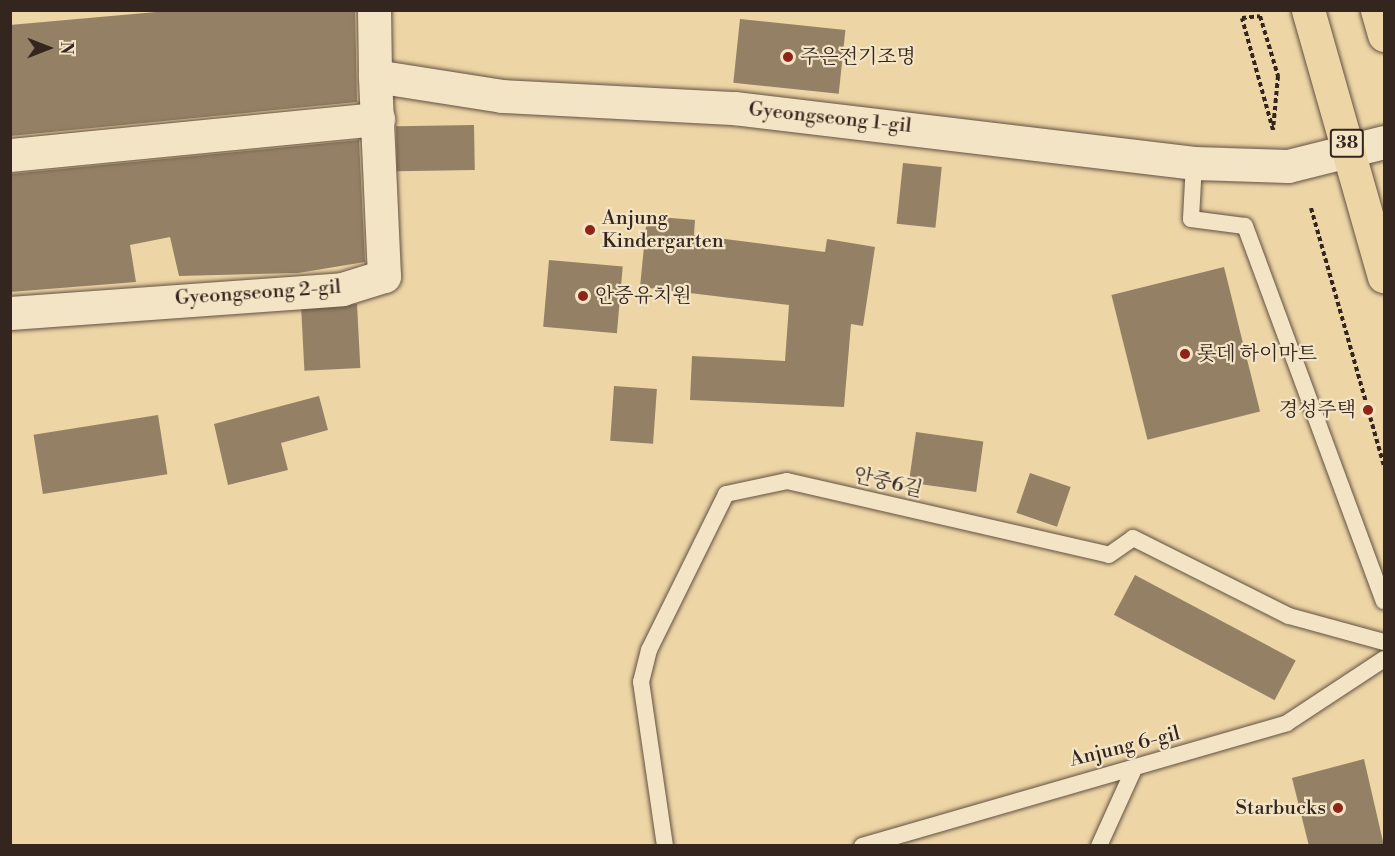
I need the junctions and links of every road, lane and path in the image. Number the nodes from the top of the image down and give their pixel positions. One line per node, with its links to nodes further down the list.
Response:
1 (374, 10): 6 (street)
2 (1308, 10): 9 (main road, 38)
3 (1377, 10): 5 (main road)
4 (1260, 13): 4 (path)
5 (1384, 35)
6 (375, 76): 7 (street, Gyeongseong 2-gil); 11 (street, Gyeongseong 1-gil)
7 (378, 119): 10 (street); 14 (street, Gyeongseong 2-gil)
8 (1384, 142): 9 (street, Gyeongseong 1-gil)
9 (1349, 153): 11 (street, Gyeongseong 1-gil); 13 (main road, 38)
10 (10, 155)
11 (1194, 163): 16 (lane)
12 (1311, 208): 15 (path)
13 (1384, 276)
14 (10, 313)
15 (1384, 466)
16 (1384, 602)
17 (1384, 642): 20 (lane, 안중6길)
18 (1384, 659): 19 (lane, Anjung 6-gil)
19 (1133, 771): 21 (lane, Anjung 6-gil); 22 (lane)
20 (665, 846)
21 (862, 846)
22 (1099, 846)

